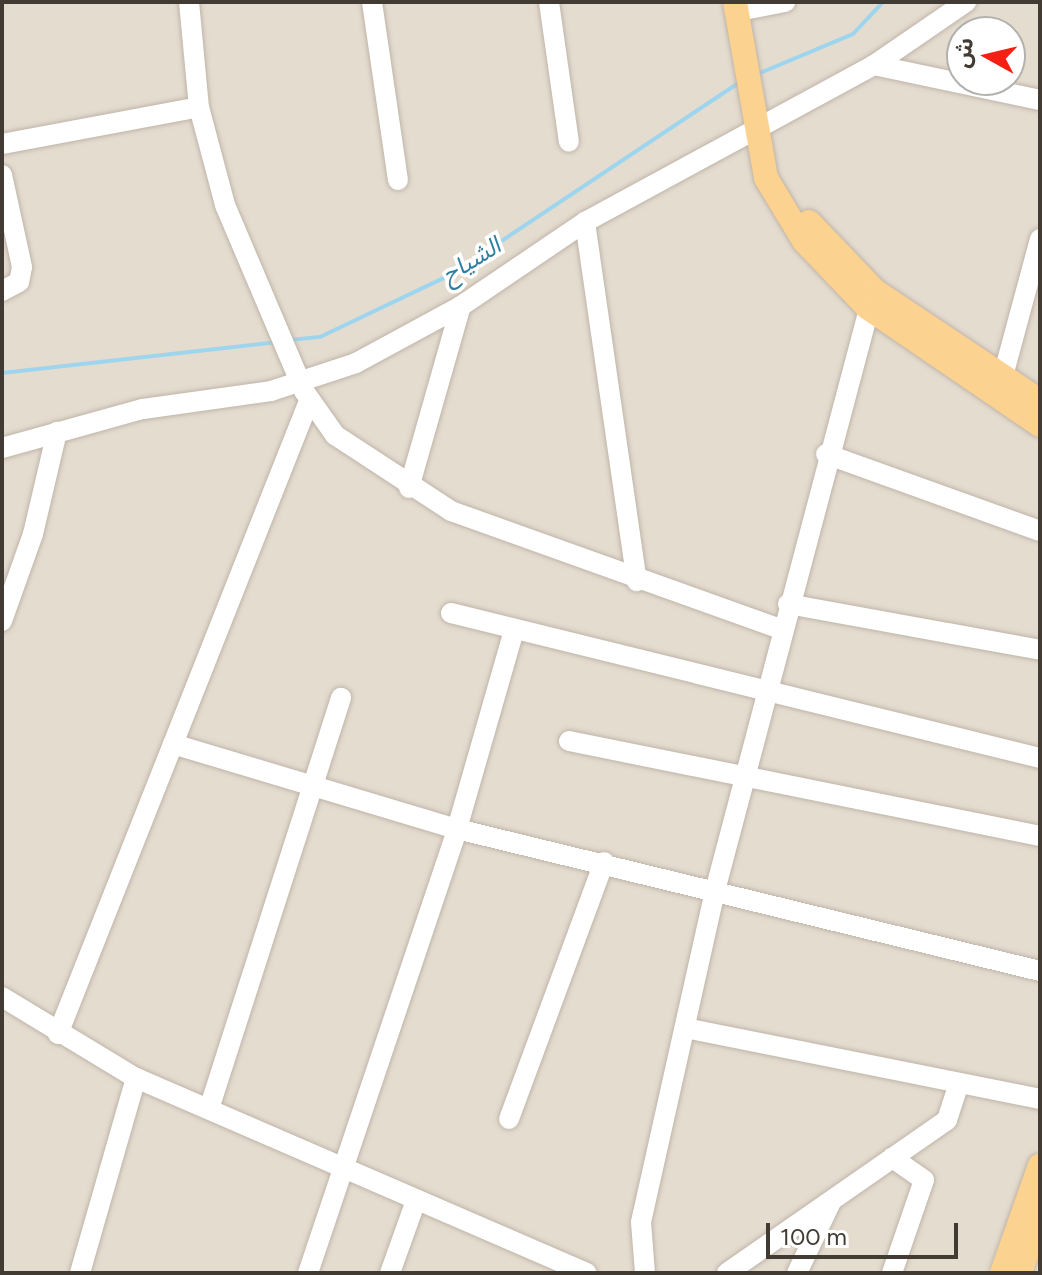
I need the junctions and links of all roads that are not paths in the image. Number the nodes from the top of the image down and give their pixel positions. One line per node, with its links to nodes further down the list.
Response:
1 (189, 2): 9 (street)
2 (372, 2): 14 (street)
3 (549, 2): 11 (street)
4 (785, 2): 6 (street)
5 (966, 2): 7 (street)
6 (744, 4): 10 (main road)
7 (874, 65): 8 (street); 10 (street)
8 (1040, 100)
9 (199, 107): 12 (street); 21 (street)
10 (758, 116): 15 (street); 18 (main road)
11 (569, 142)
12 (2, 144)
13 (2, 175): 17 (street)
14 (398, 180)
15 (585, 222): 19 (street); 29 (street)
16 (1040, 239): 20 (street)
17 (2, 291)
18 (871, 299): 20 (main road); 23 (main road); 26 (street)
19 (461, 306): 21 (street); 27 (street)
20 (1003, 376): 22 (main road)
21 (305, 392): 24 (street); 27 (street); 39 (street)
22 (1040, 401)
23 (1040, 425)
24 (57, 432): 25 (street); 32 (street)
25 (2, 448)
26 (826, 454): 28 (street); 30 (street)
27 (409, 488): 29 (street)
28 (1040, 531)
29 (637, 581): 33 (street)
30 (788, 604): 33 (street); 35 (street)
31 (451, 613): 34 (street)
32 (2, 621)
33 (781, 629): 36 (street)
34 (514, 630): 36 (street); 43 (street)
35 (1040, 650)
36 (765, 692): 40 (street); 41 (street)
37 (341, 698): 42 (street)
38 (569, 741): 41 (street)
39 (173, 744): 42 (street); 50 (street)
40 (1040, 758)
41 (746, 778): 44 (street); 46 (street)
42 (316, 791): 43 (street); 54 (street)
43 (457, 829): 45 (street); 58 (street)
44 (1040, 836)
45 (604, 862): 46 (street); 55 (street)
46 (716, 887): 47 (street); 49 (street)
47 (1040, 971)
48 (2, 997): 50 (street)
49 (685, 1028): 52 (street); 66 (street)
50 (58, 1034): 51 (street)
51 (136, 1078): 54 (street); 62 (street)
52 (959, 1084): 53 (street); 56 (street)
53 (1040, 1099)
54 (209, 1109): 58 (street)
55 (509, 1119)
56 (892, 1158): 59 (street); 69 (street)
57 (1040, 1165): 70 (main road)
58 (343, 1174): 60 (street); 63 (street)
59 (833, 1198): 67 (street); 68 (street)
60 (415, 1203): 64 (street); 65 (street)
61 (1040, 1216): 71 (main road)
62 (80, 1273)
63 (308, 1273)
64 (390, 1273)
65 (587, 1273)
66 (645, 1273)
67 (727, 1273)
68 (797, 1273)
69 (892, 1273)
70 (1002, 1273)
71 (1020, 1273)

